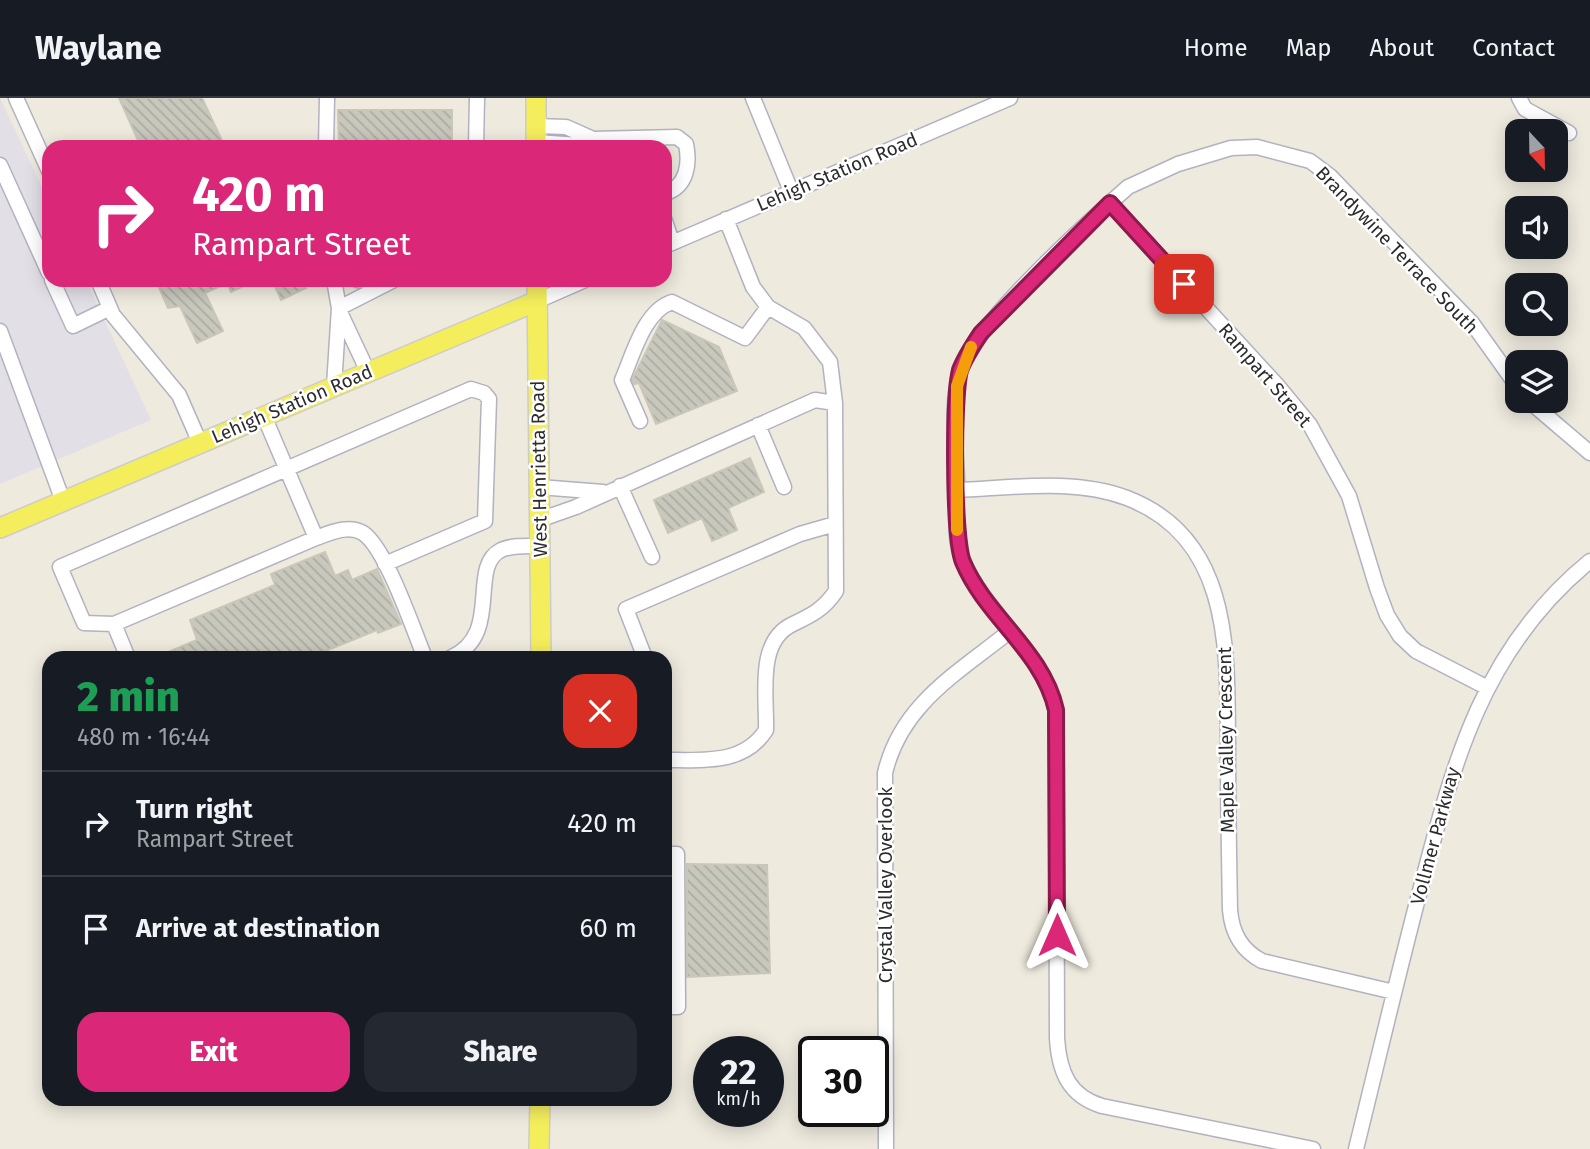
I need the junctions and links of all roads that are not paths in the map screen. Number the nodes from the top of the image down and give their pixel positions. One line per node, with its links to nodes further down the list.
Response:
1 (16, 98): 14 (street)
2 (327, 98): 10 (street)
3 (477, 98): 11 (street)
4 (536, 98): 9 (main road)
5 (753, 98): 17 (street)
6 (1010, 98): 17 (street, Lehigh Station Road)
7 (1519, 98): 8 (street)
8 (1569, 133)
9 (536, 138): 12 (street)
10 (326, 140)
11 (476, 140)
12 (588, 140)
13 (643, 140): 16 (street)
14 (42, 156)
15 (0, 165): 21 (street)
16 (672, 190)
17 (791, 191): 19 (street, Lehigh Station Road)
18 (1110, 203): 33 (street, Brandywine Terrace South); 47 (street, Brandywine Terrace South); 65 (street, Rampart Street)
19 (726, 219): 20 (street, Lehigh Station Road); 29 (street)
20 (672, 243)
21 (42, 258)
22 (55, 287): 30 (street)
23 (101, 287): 30 (street)
24 (335, 287): 31 (street)
25 (537, 287): 28 (main road, West Henrietta Road)
26 (568, 287): 28 (street, Lehigh Station Road)
27 (377, 288): 31 (street)
28 (537, 301): 34 (main road, Lehigh Station Road); 45 (main road, West Henrietta Road)
29 (768, 307): 36 (street); 39 (street)
30 (110, 308): 41 (street)
31 (339, 308): 34 (street); 35 (street)
32 (0, 331): 49 (street)
33 (1505, 369)
34 (368, 372): 35 (main road, Lehigh Station Road)
35 (334, 386): 38 (main road, Lehigh Station Road)
36 (835, 403): 40 (street); 51 (street)
37 (1543, 413): 42 (street)
38 (264, 416): 41 (main road, Lehigh Station Road); 43 (street)
39 (640, 421)
40 (758, 425): 44 (street); 46 (street)
41 (200, 443): 49 (main road, Lehigh Station Road)
42 (1590, 453)
43 (287, 469): 53 (street); 57 (street); 58 (street)
44 (620, 486): 48 (street); 55 (street)
45 (539, 487): 48 (street); 50 (main road, West Henrietta Road)
46 (784, 487)
47 (957, 490): 59 (street, Brandywine Terrace South); 68 (street, Maple Valley Crescent)
48 (605, 492): 50 (street)
49 (63, 501): 52 (main road, Lehigh Station Road)
50 (539, 520): 54 (main road, West Henrietta Road)
51 (835, 524): 64 (street); 66 (street)
52 (0, 528)
53 (316, 538): 57 (street); 58 (street)
54 (539, 546): 62 (street); 63 (main road, West Henrietta Road)
55 (652, 557)
56 (1590, 561): 65 (street, Vollmer Parkway)
57 (385, 564): 61 (street)
58 (114, 624): 60 (street)
59 (1010, 631): 72 (street, Crystal Valley Overlook); 73 (street, Brandywine Terrace South)
60 (125, 651)
61 (422, 651)
62 (467, 651)
63 (541, 651)
64 (642, 651)
65 (1486, 687): 68 (street, Vollmer Parkway)
66 (672, 760)
67 (672, 854): 69 (street)
68 (1394, 992): 74 (street, Vollmer Parkway)
69 (672, 1007)
70 (540, 1106): 71 (main road)
71 (539, 1149)
72 (886, 1149)
73 (1312, 1149)
74 (1356, 1149)

